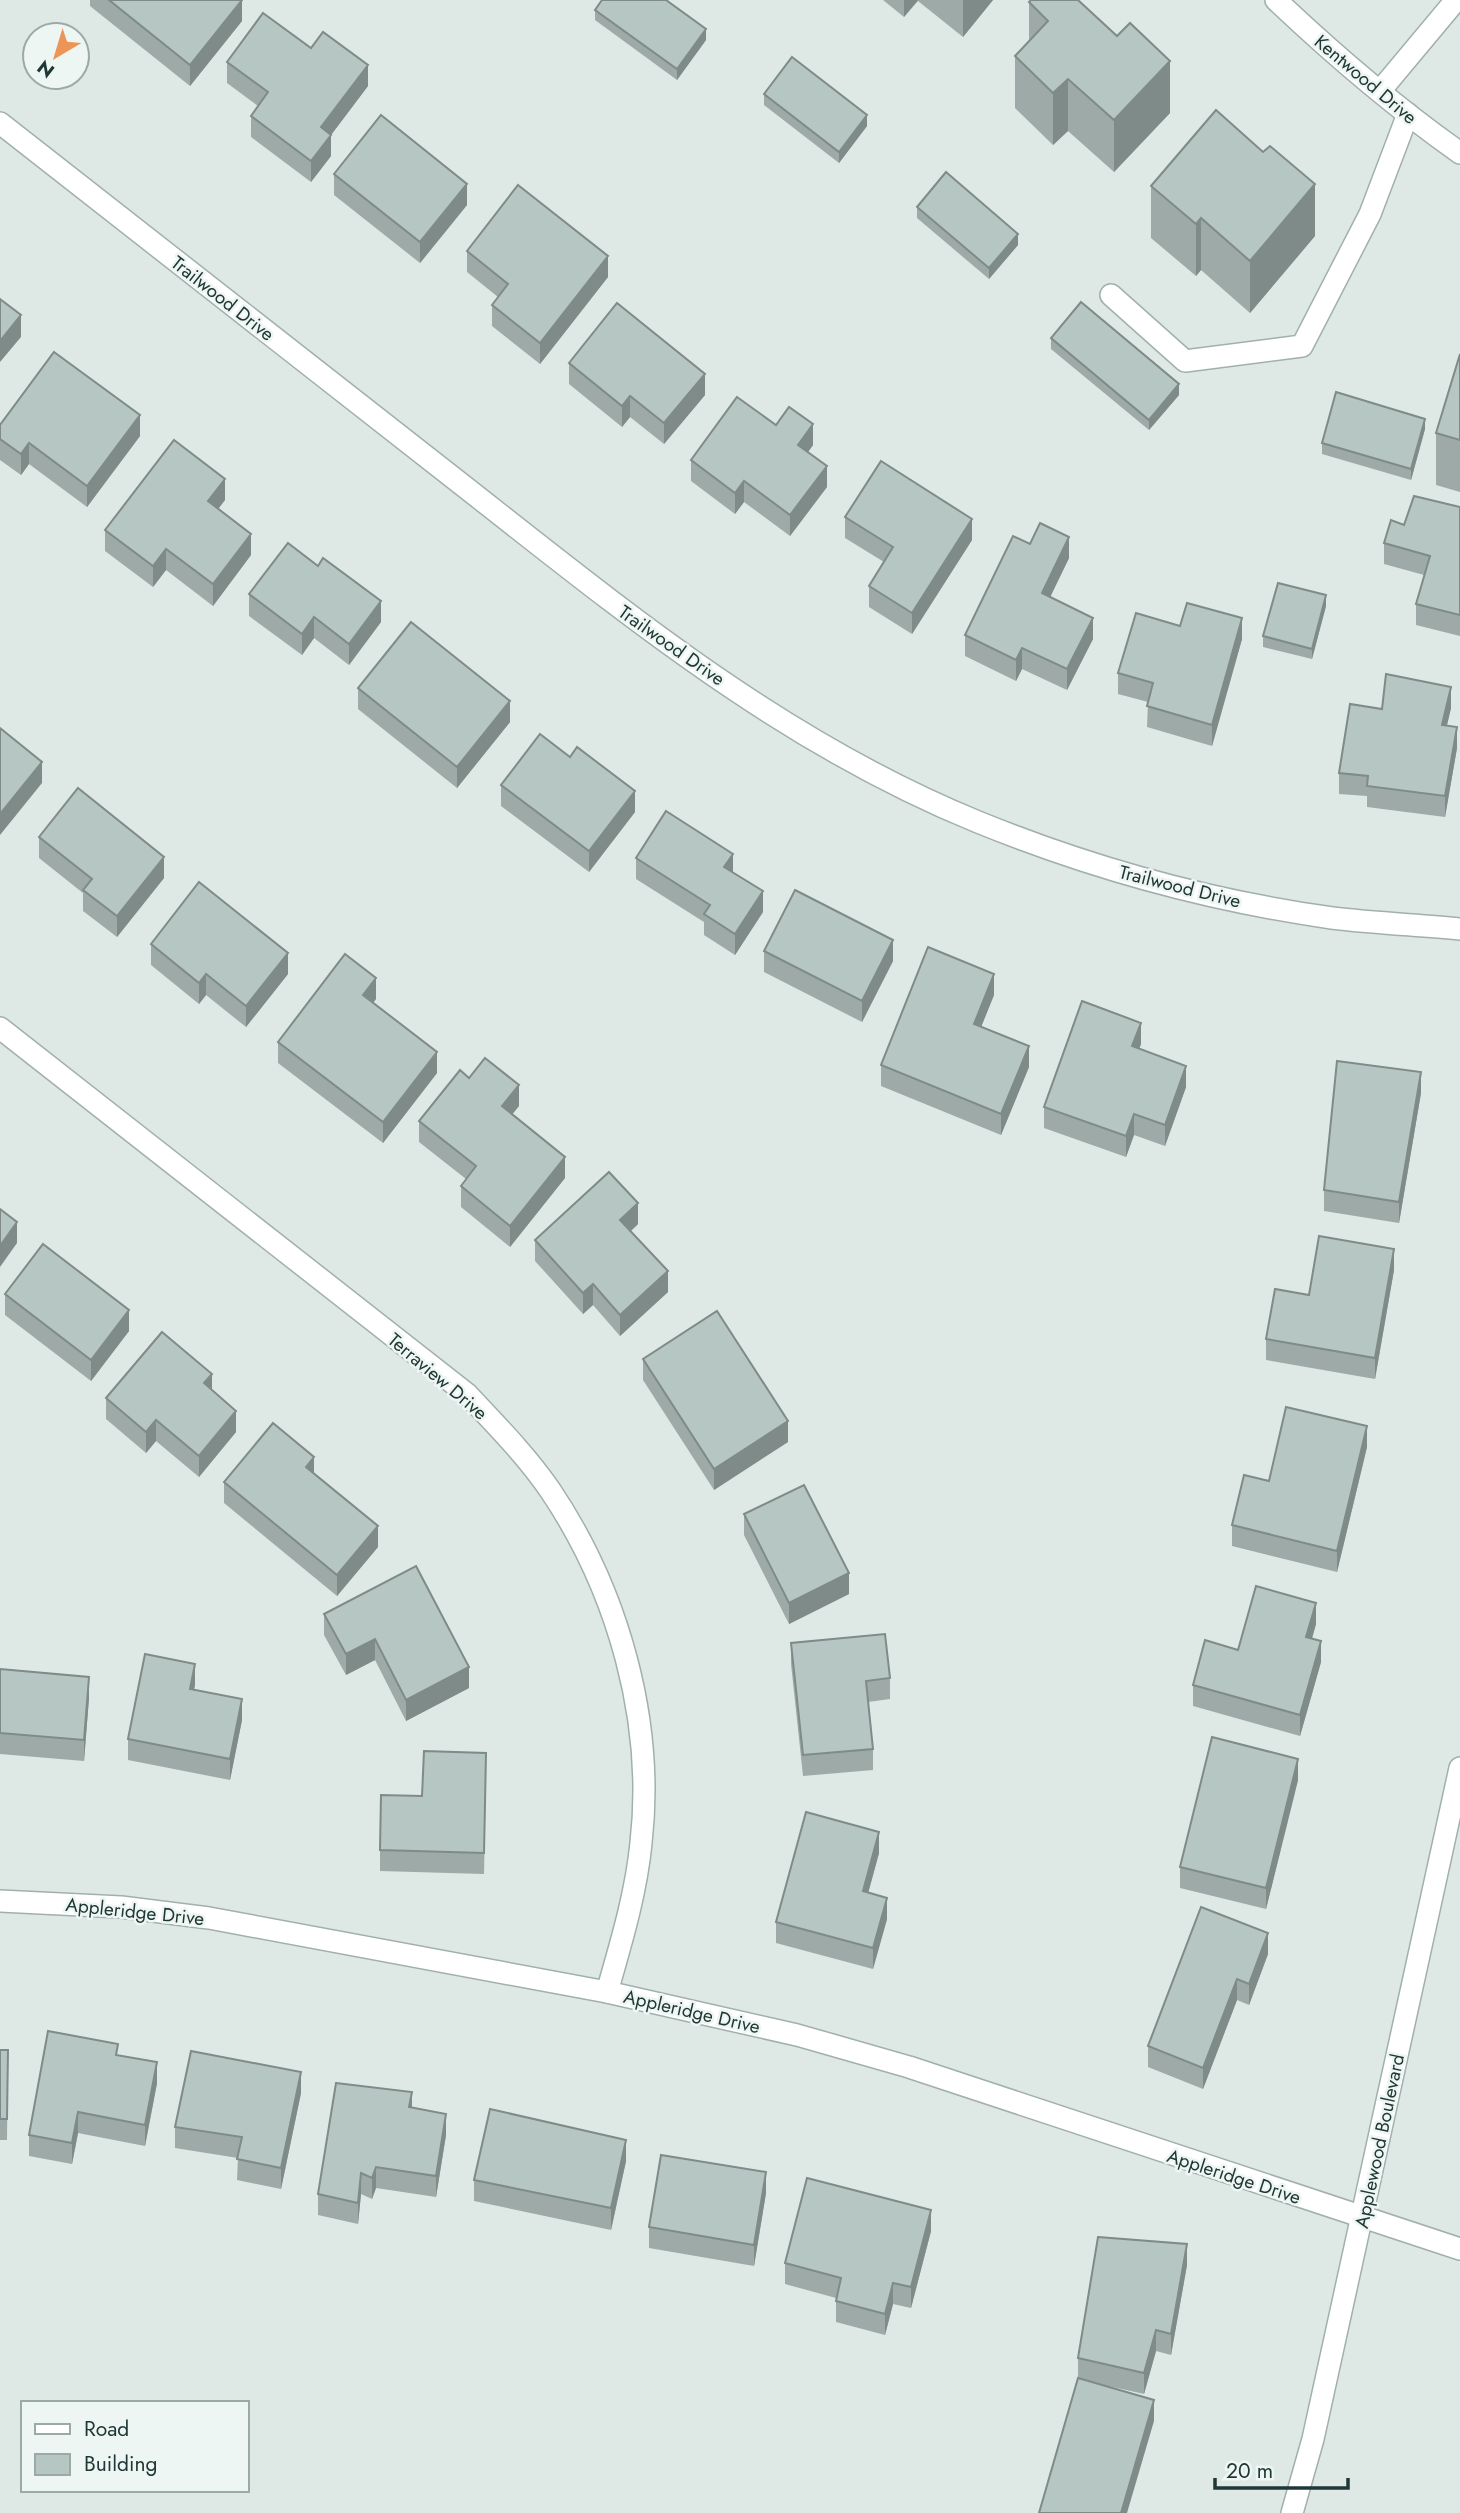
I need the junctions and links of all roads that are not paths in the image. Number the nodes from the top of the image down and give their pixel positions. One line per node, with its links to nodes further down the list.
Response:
1 (1276, 0): 4 (street, Kentwood Drive)
2 (1455, 0): 3 (street); 4 (street)
3 (1460, 4)
4 (1380, 91): 5 (street, Kentwood Drive)
5 (1408, 114): 7 (street, Kentwood Drive); 8 (street)
6 (0, 123): 9 (street, Trailwood Drive)
7 (1460, 153)
8 (1111, 295)
9 (1460, 929)
10 (0, 1028): 13 (street, Terraview Drive)
11 (1460, 1768): 14 (street, Applewood Boulevard)
12 (0, 1901): 13 (street, Appleridge Drive)
13 (607, 1992): 14 (street, Appleridge Drive)
14 (1363, 2218): 15 (street, Appleridge Drive); 16 (street, Applewood Boulevard)
15 (1460, 2249)
16 (1292, 2513)

